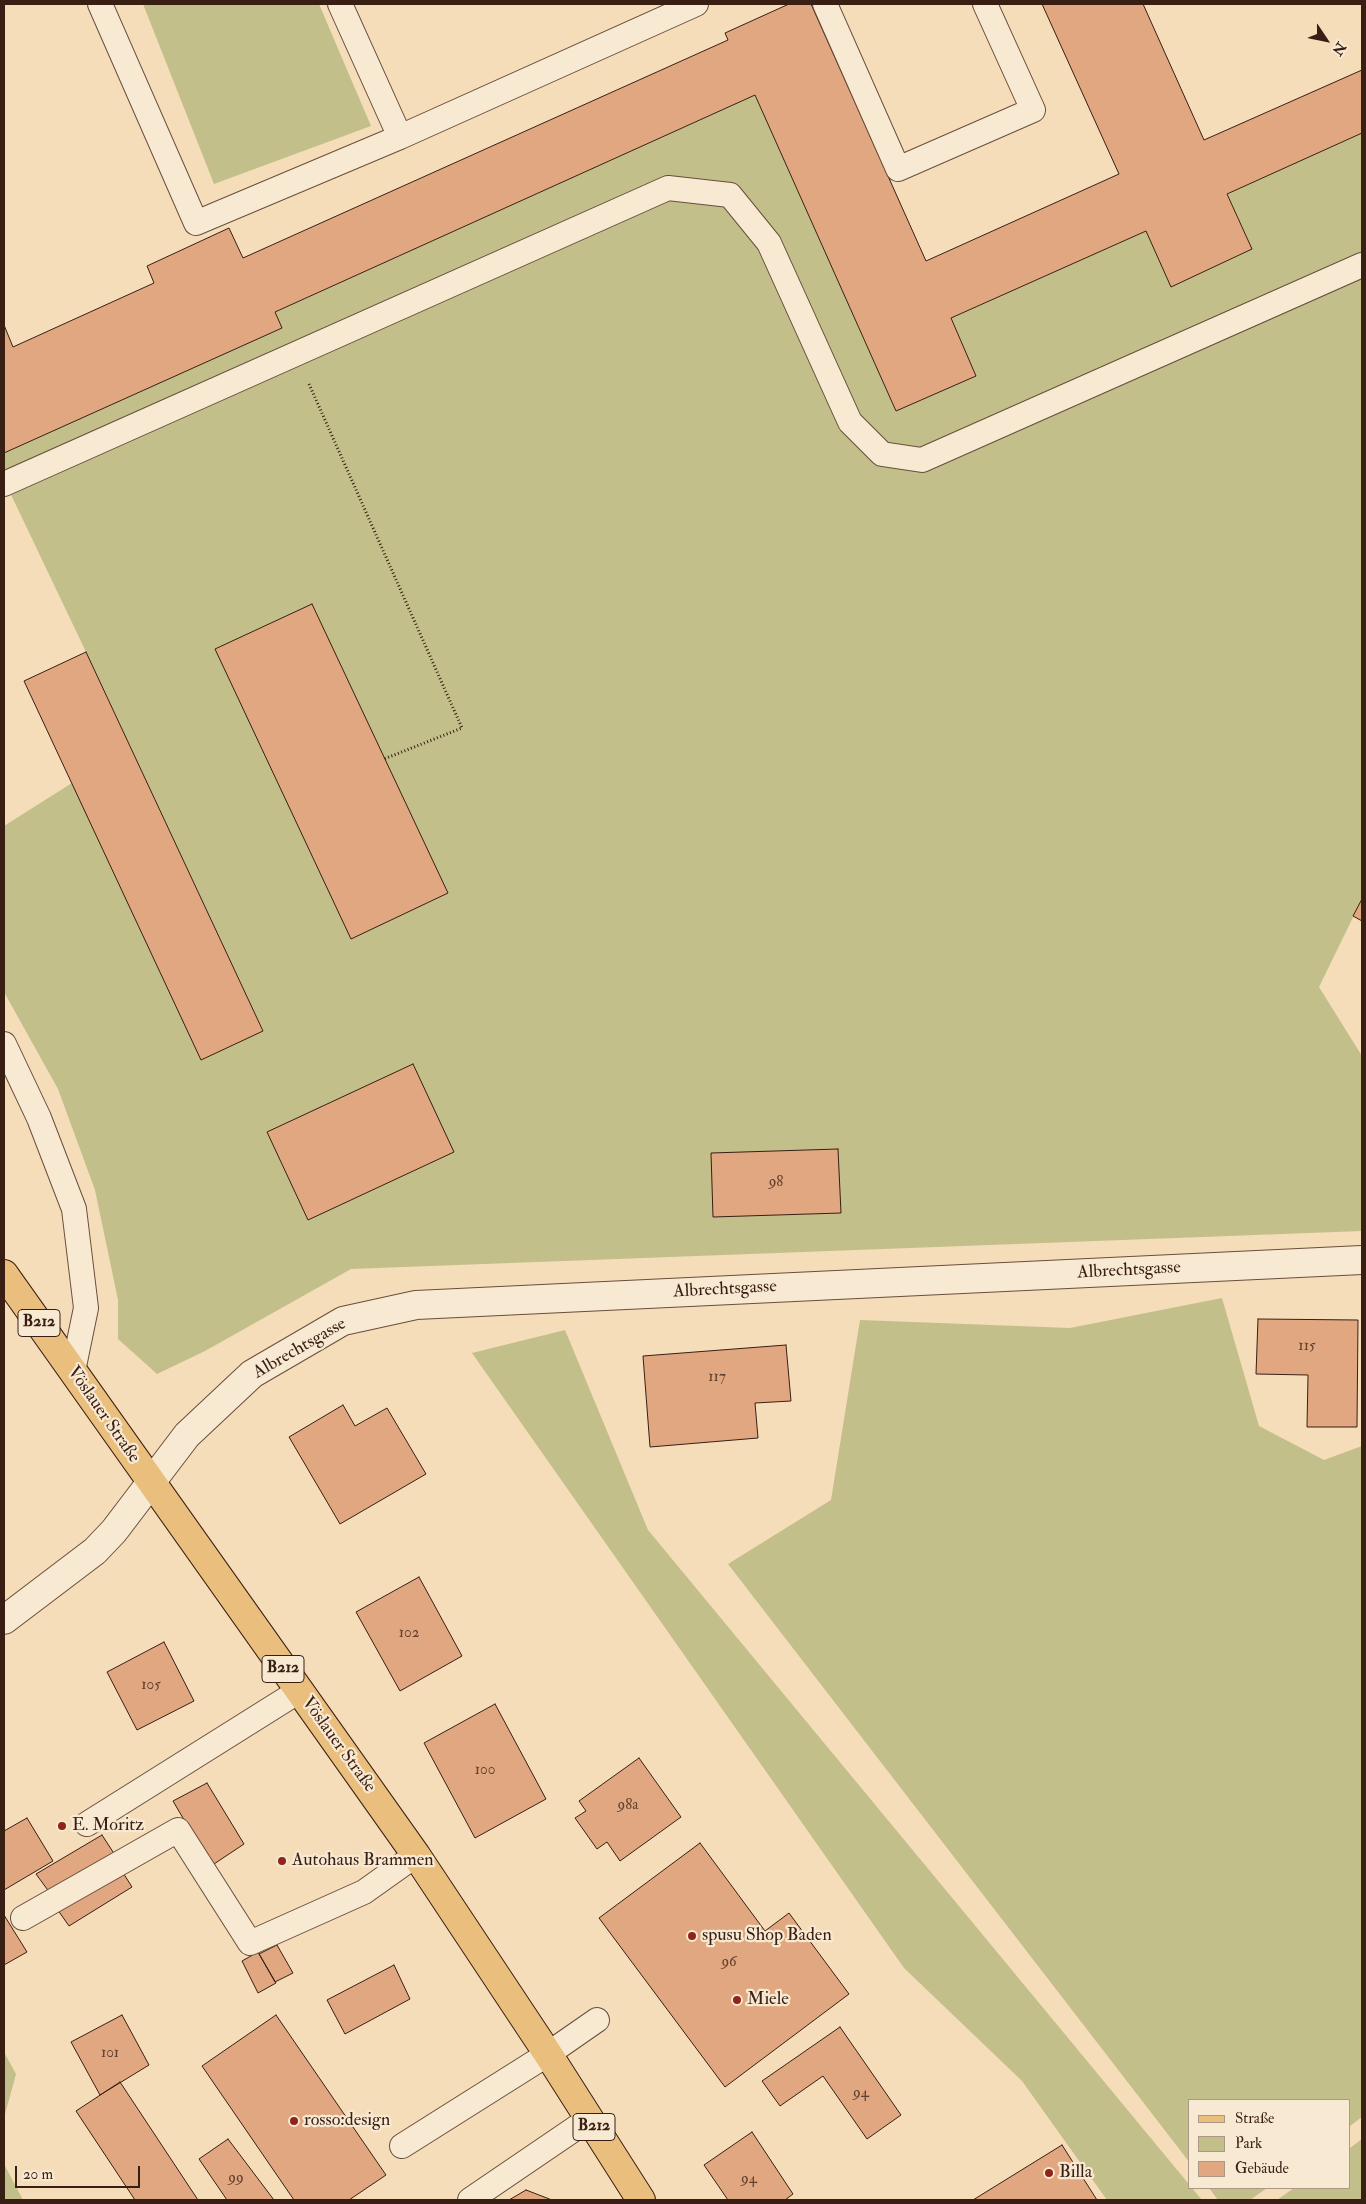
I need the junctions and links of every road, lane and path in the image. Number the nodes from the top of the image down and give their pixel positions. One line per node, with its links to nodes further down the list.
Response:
1 (100, 4): 6 (lane)
2 (340, 4): 6 (lane)
3 (696, 4): 6 (lane)
4 (825, 4): 5 (lane)
5 (985, 4)
6 (400, 137)
7 (1362, 265): 8 (lane)
8 (296, 354): 9 (lane); 10 (path)
9 (4, 484)
10 (384, 759)
11 (4, 1044): 14 (lane)
12 (1362, 1260): 15 (street, Albrechtsgasse)
13 (4, 1274): 14 (main road, Vöslauer Straße / B212)
14 (73, 1371): 15 (main road, Vöslauer Straße / B212)
15 (150, 1482): 16 (street, Albrechtsgasse); 17 (main road, Vöslauer Straße / B212)
16 (4, 1620)
17 (299, 1691): 18 (lane); 19 (main road, Vöslauer Straße / B212)
18 (87, 1824)
19 (416, 1855): 20 (lane); 22 (main road, Vöslauer Straße / B212)
20 (24, 1918)
21 (597, 2020): 22 (lane)
22 (548, 2054): 23 (main road, Vöslauer Straße / B212); 24 (lane)
23 (589, 2119): 25 (lane); 26 (main road, Vöslauer Straße / B212)
24 (402, 2146)
25 (470, 2200)
26 (641, 2200)

